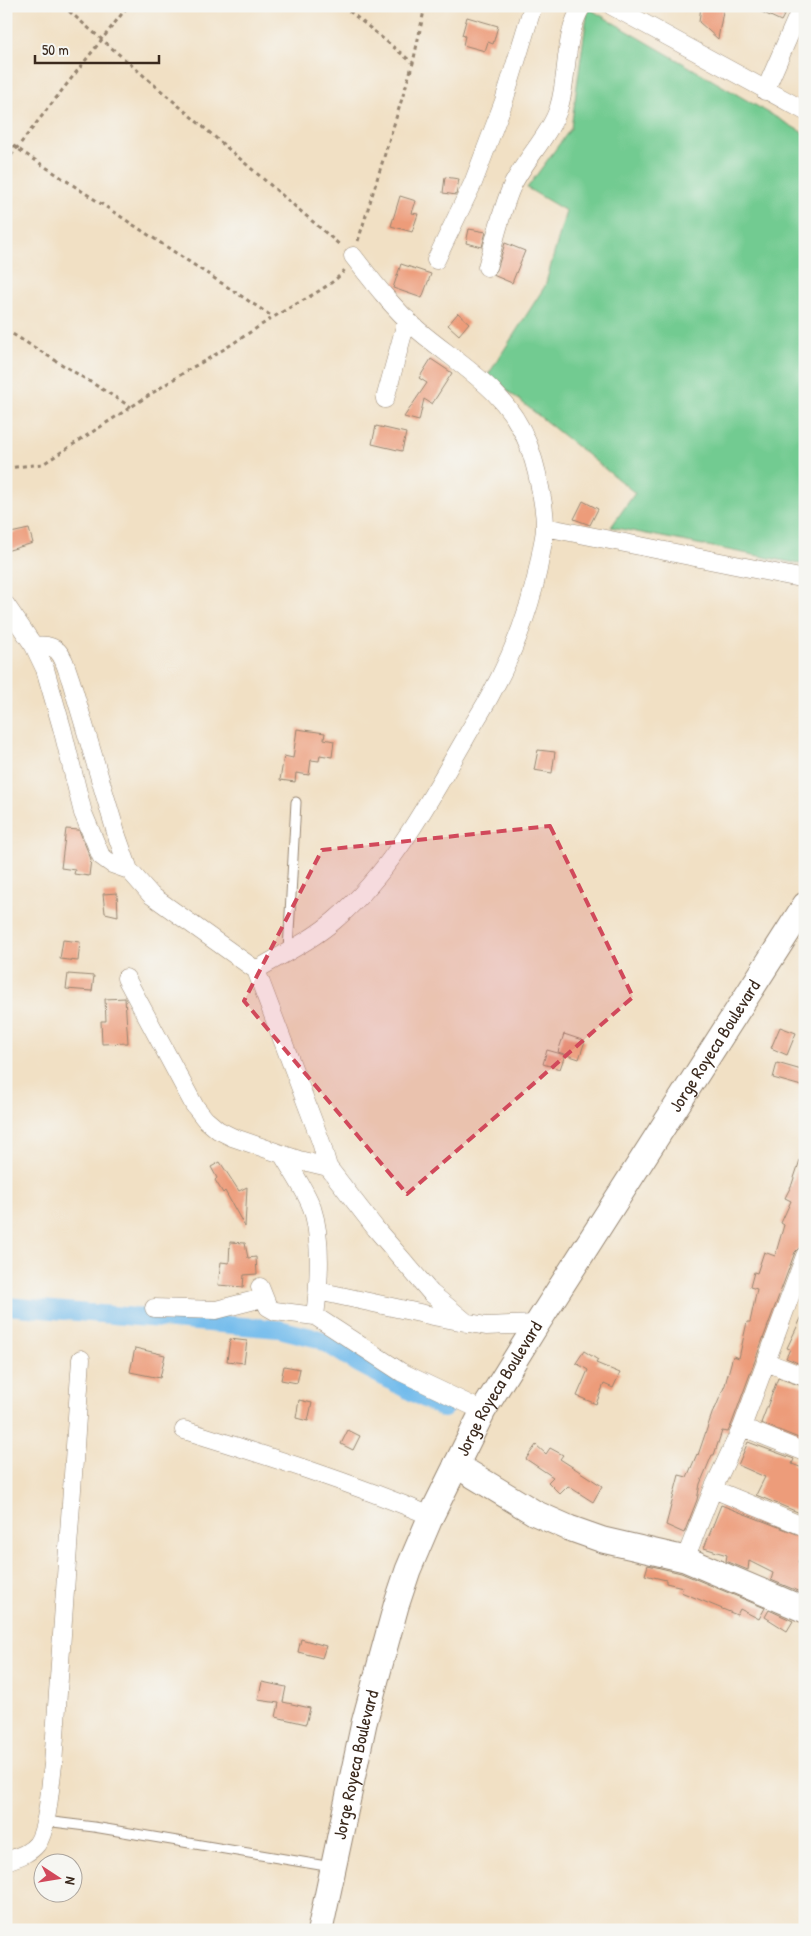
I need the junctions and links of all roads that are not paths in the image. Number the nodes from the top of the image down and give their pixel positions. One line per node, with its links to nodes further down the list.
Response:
1 (533, 6): 8 (street)
2 (582, 6): 9 (street)
3 (612, 6): 5 (street)
4 (802, 6): 5 (street)
5 (765, 91): 6 (street)
6 (805, 111)
7 (353, 256): 10 (street)
8 (436, 260)
9 (487, 267)
10 (407, 319): 11 (street); 12 (street)
11 (386, 399)
12 (545, 527): 13 (street); 19 (street)
13 (805, 579)
14 (6, 605): 15 (street)
15 (34, 646): 17 (street); 17 (street)
16 (296, 802): 19 (lane)
17 (129, 870): 20 (street)
18 (805, 905): 30 (street, Jorge Royeca Boulevard)
19 (288, 951): 20 (street)
20 (256, 970): 23 (street)
21 (126, 978): 22 (street)
22 (282, 1154): 23 (street); 25 (street)
23 (328, 1167): 29 (street)
24 (805, 1256): 26 (street)
25 (318, 1290): 28 (street); 29 (street)
26 (798, 1296): 32 (street)
27 (154, 1308): 28 (street)
28 (314, 1316): 36 (street)
29 (467, 1322): 30 (street)
30 (536, 1324): 36 (street, Jorge Royeca Boulevard)
31 (81, 1359): 43 (street)
32 (766, 1362): 33 (street); 34 (street)
33 (805, 1377)
34 (742, 1427): 37 (street); 38 (street)
35 (184, 1430): 39 (street)
36 (469, 1439): 39 (street, Jorge Royeca Boulevard); 41 (street)
37 (805, 1452)
38 (713, 1489): 40 (street); 41 (street)
39 (431, 1516): 45 (street, Jorge Royeca Boulevard)
40 (805, 1526)
41 (685, 1559): 42 (street)
42 (805, 1610)
43 (45, 1821): 44 (street); 45 (lane)
44 (6, 1860)
45 (332, 1868): 46 (street, Jorge Royeca Boulevard)
46 (320, 1930)

